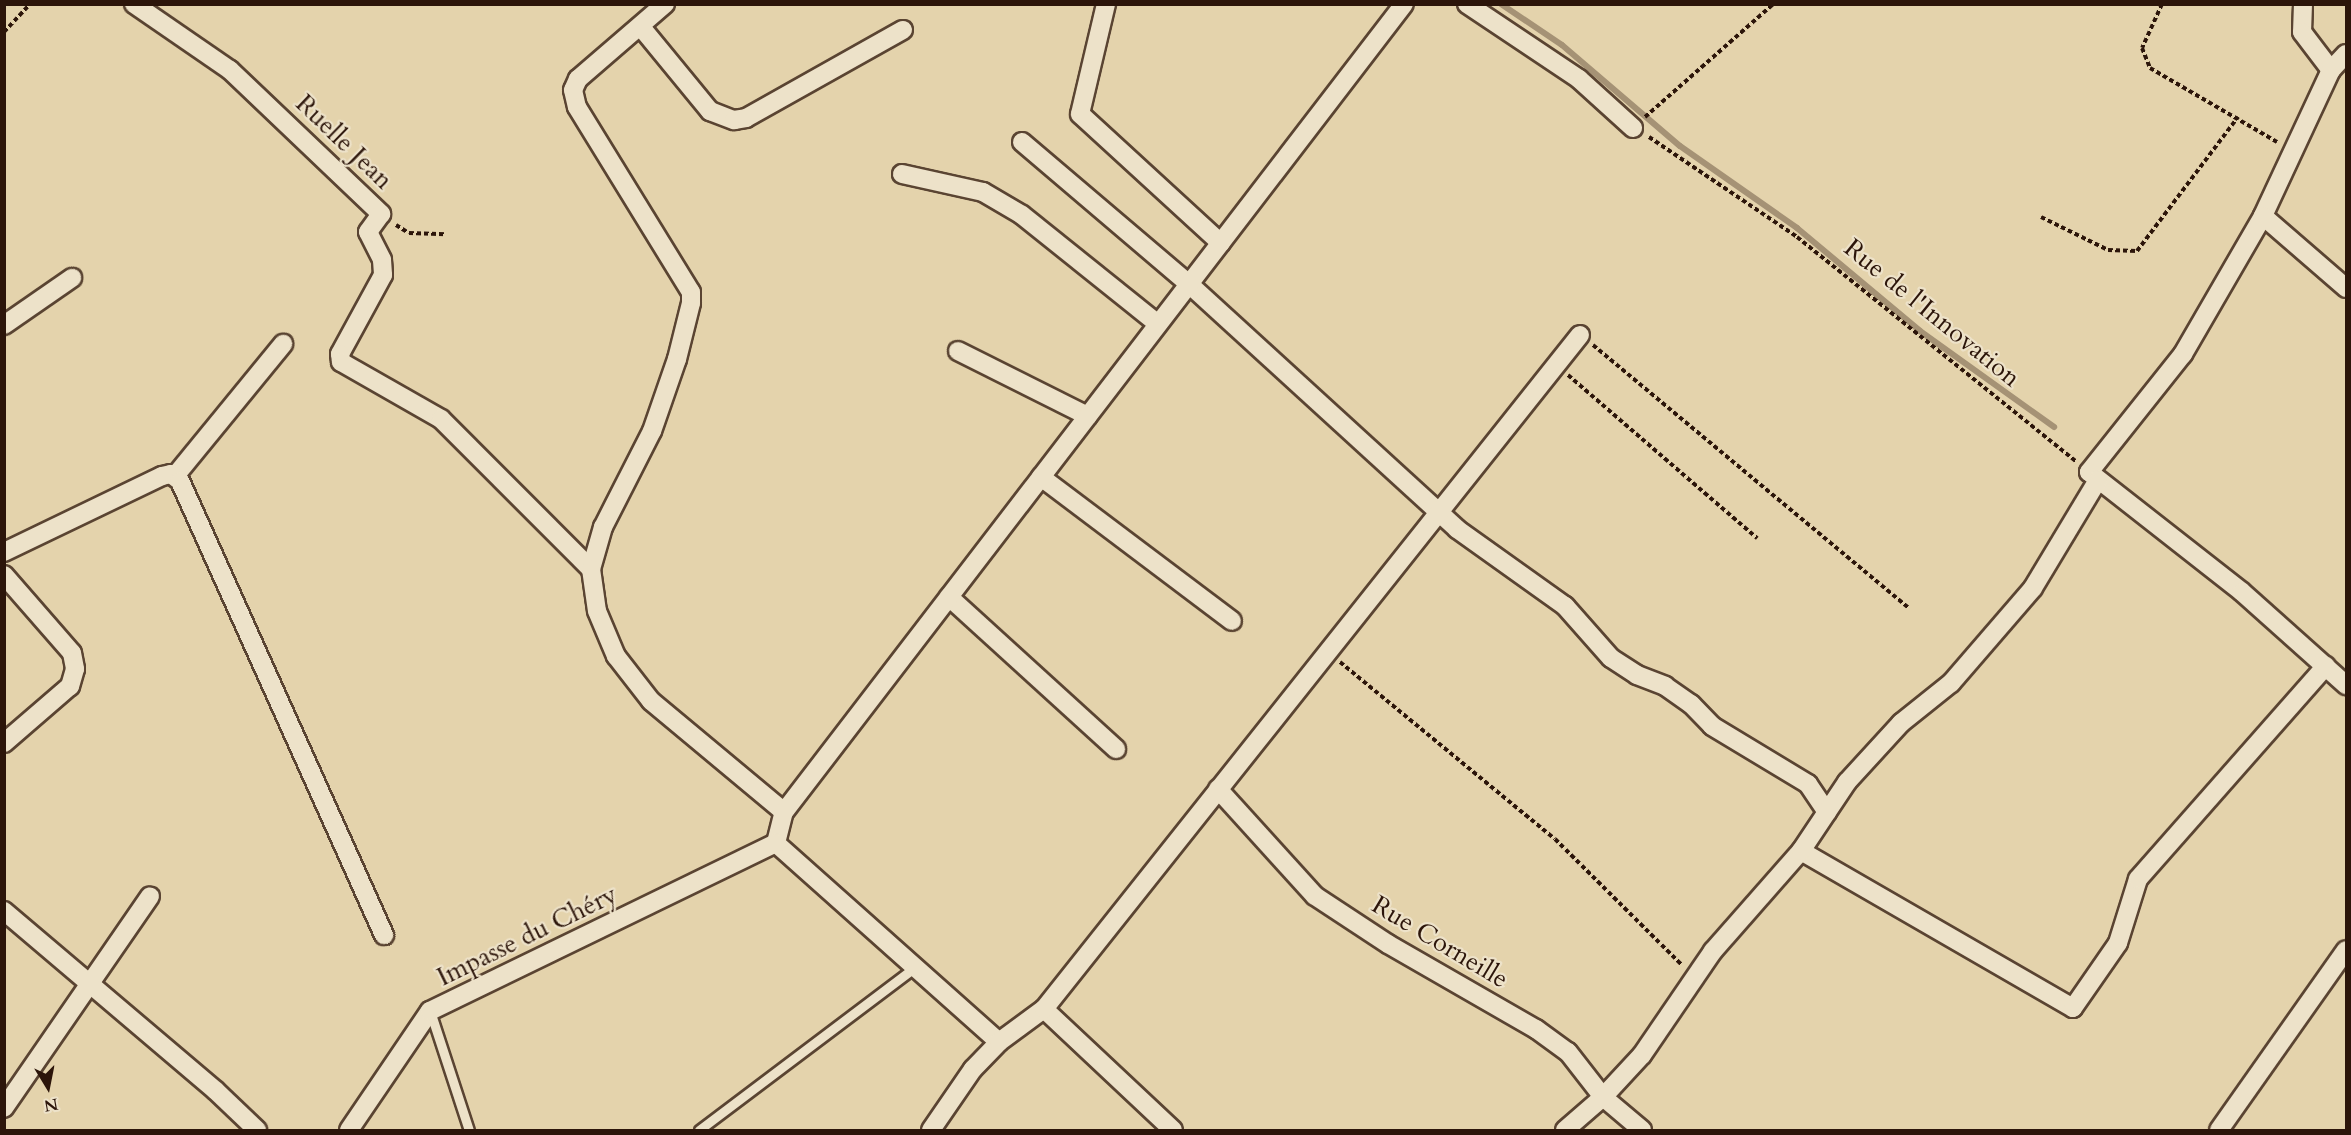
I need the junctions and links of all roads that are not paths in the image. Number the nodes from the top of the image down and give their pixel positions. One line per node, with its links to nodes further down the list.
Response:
1 (134, 4): 30 (street, Ruelle Jean)
2 (1106, 4): 15 (street)
3 (1404, 4): 15 (street)
4 (1467, 4): 11 (street)
5 (2303, 4): 10 (street)
6 (659, 7): 7 (street)
7 (641, 27): 8 (street); 30 (street)
8 (903, 30)
9 (2346, 54): 10 (street)
10 (2331, 70): 14 (street)
11 (1633, 128)
12 (1022, 142): 17 (street)
13 (902, 174): 19 (street)
14 (2263, 216): 18 (street); 26 (street)
15 (1221, 243): 17 (street)
16 (72, 278): 20 (street)
17 (1188, 284): 19 (street); 28 (street)
18 (2346, 288)
19 (1158, 324): 24 (street)
20 (4, 325)
21 (1580, 335): 28 (street)
22 (283, 344): 25 (street)
23 (958, 351): 24 (street)
24 (1088, 416): 27 (street)
25 (168, 476): 29 (street); 45 (street)
26 (2094, 476): 34 (street); 40 (street)
27 (1041, 477): 32 (street); 33 (street)
28 (1438, 511): 38 (street); 40 (street)
29 (4, 552)
30 (591, 570): 39 (street)
31 (4, 575): 36 (street)
32 (949, 597): 37 (street); 39 (street)
33 (1232, 621)
34 (2326, 666): 35 (street); 42 (street)
35 (2346, 685)
36 (4, 743)
37 (1116, 749)
38 (1218, 789): 49 (street); 52 (street, Rue Corneille)
39 (784, 812): 41 (street)
40 (1827, 812): 42 (street)
41 (776, 843): 47 (street); 50 (street, Impasse du Chéry)
42 (1801, 851): 52 (street)
43 (150, 896): 48 (street)
44 (4, 911): 48 (street)
45 (384, 935)
46 (2346, 950): 62 (street)
47 (915, 967): 51 (street); 57 (lane)
48 (90, 986): 53 (street); 54 (street)
49 (1044, 1009): 51 (street); 59 (street)
50 (430, 1011): 55 (street, Impasse du Chéry); 56 (lane)
51 (999, 1042): 58 (street)
52 (1604, 1097): 60 (street); 61 (street, Rue Corneille)
53 (4, 1108)
54 (257, 1131)
55 (349, 1131)
56 (470, 1131)
57 (699, 1131)
58 (931, 1131)
59 (1173, 1131)
60 (1564, 1131)
61 (1642, 1131)
62 (2219, 1131)

